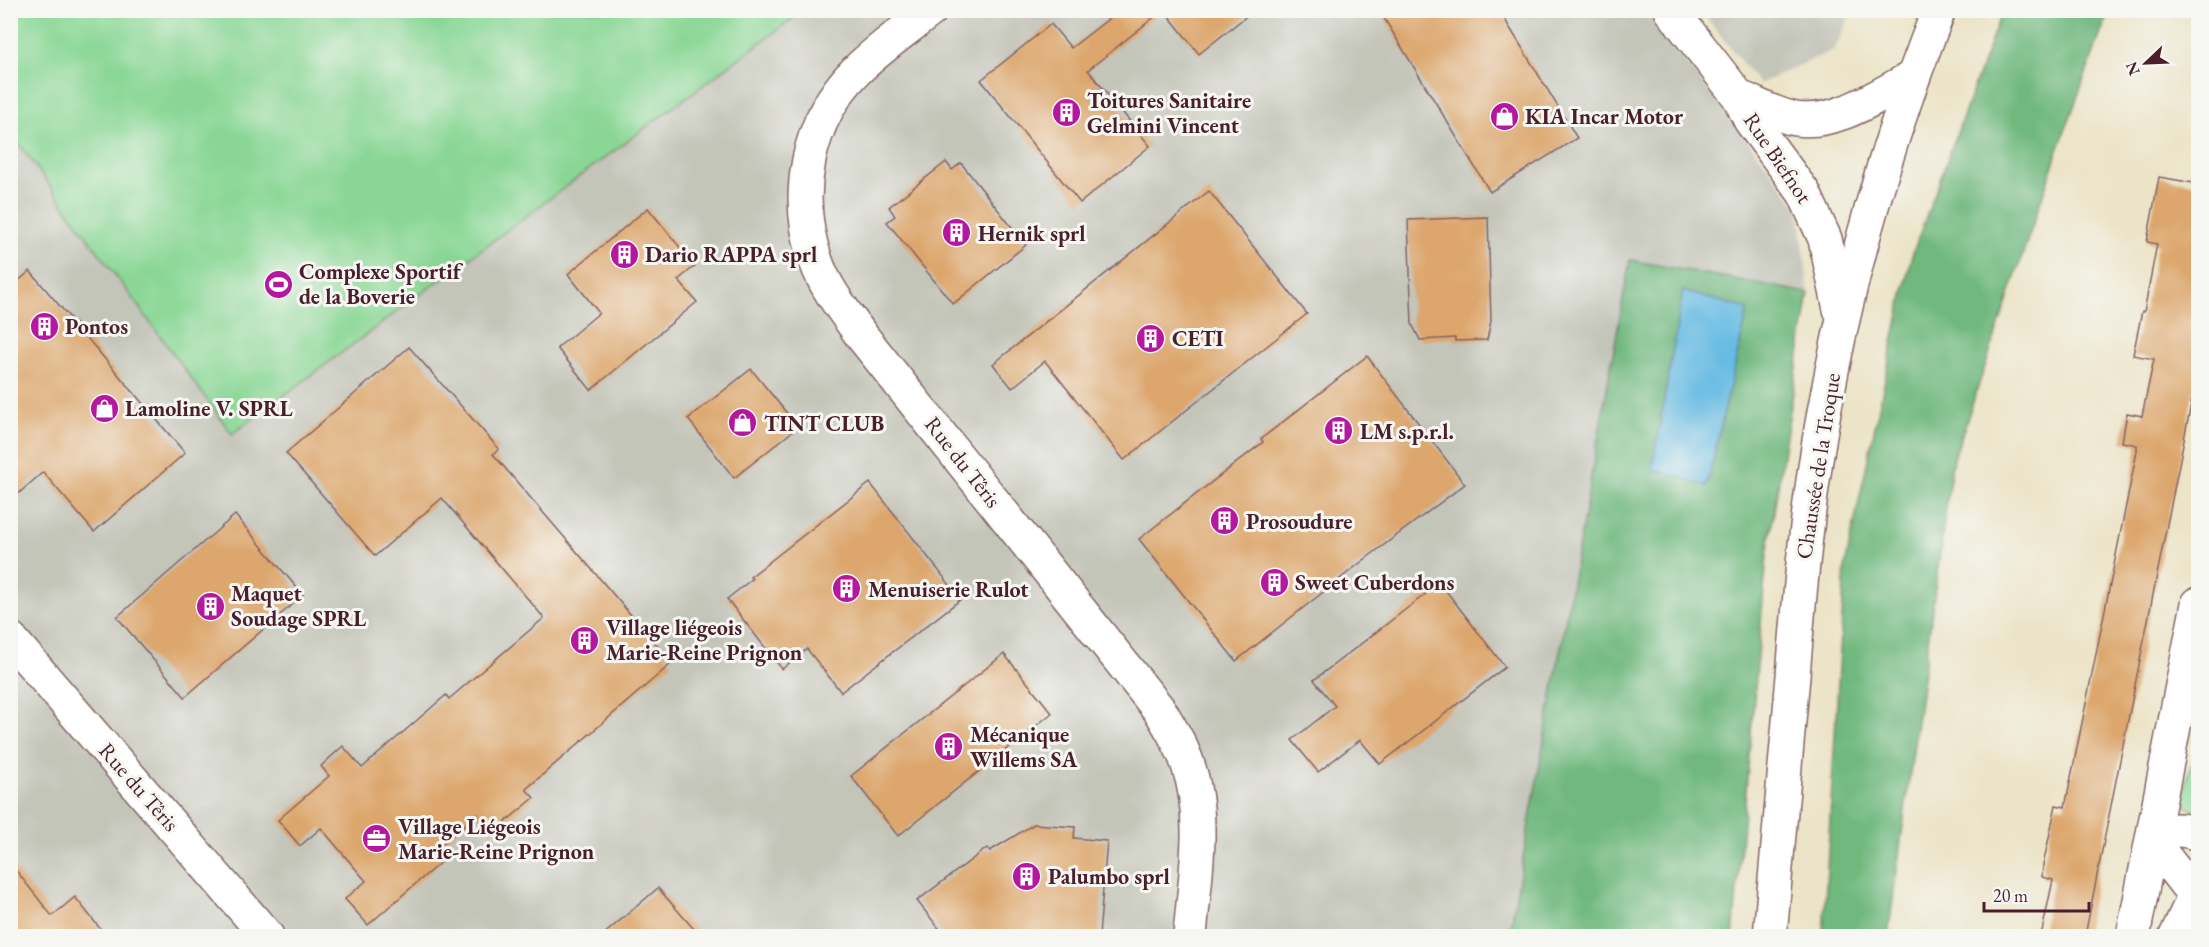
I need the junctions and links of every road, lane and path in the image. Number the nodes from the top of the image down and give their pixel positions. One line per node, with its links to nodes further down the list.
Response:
1 (931, 10): 14 (street, Rue du Têris)
2 (1671, 10): 5 (street, Rue Biefnot)
3 (1939, 10): 4 (street, Chaussée de la Troque)
4 (1913, 77): 5 (street, Rue Biefnot); 6 (street, Chaussée de la Troque)
5 (1739, 96): 6 (street, Rue Biefnot)
6 (1843, 324): 15 (street, Chaussée de la Troque)
7 (2199, 604): 9 (street)
8 (10, 638): 13 (street, Rue du Têris)
9 (2190, 683): 11 (street)
10 (2199, 834): 11 (street)
11 (2153, 837): 12 (street); 16 (street)
12 (2192, 884): 17 (street)
13 (267, 936)
14 (1190, 936)
15 (1770, 936)
16 (2133, 936)
17 (2176, 936)

